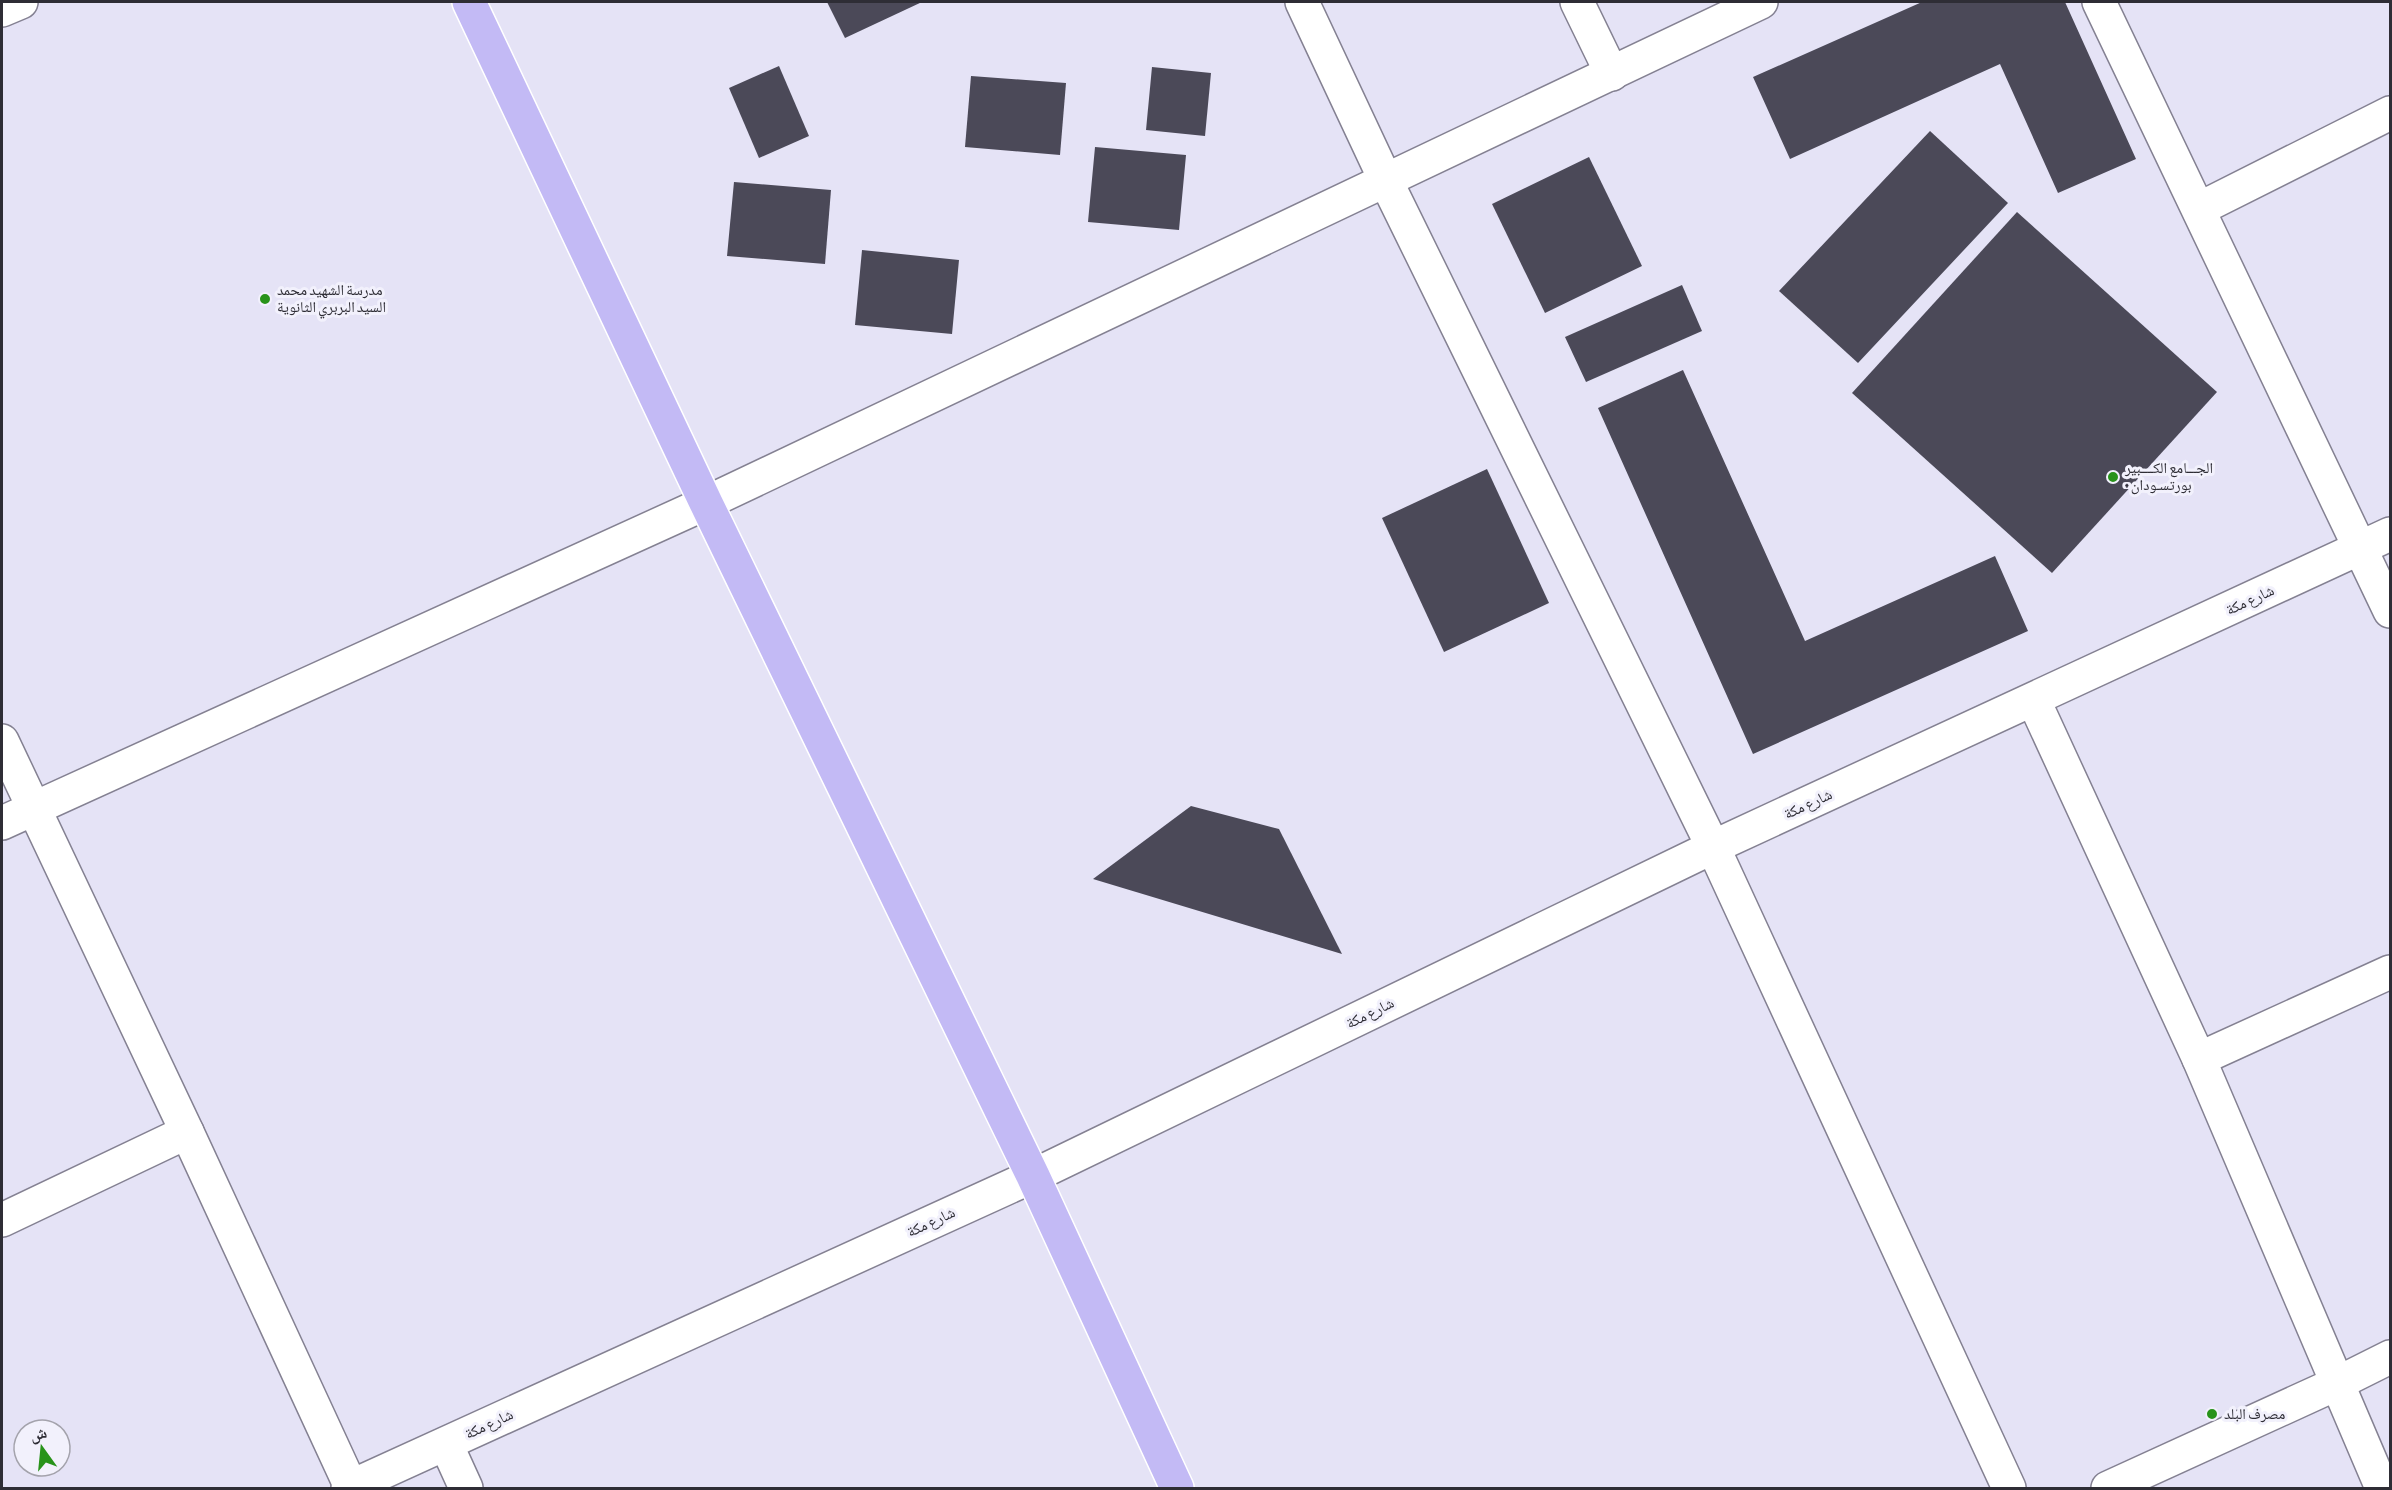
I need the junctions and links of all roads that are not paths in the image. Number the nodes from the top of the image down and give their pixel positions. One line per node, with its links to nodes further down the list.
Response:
1 (21, 2): 7 (street)
2 (469, 2): 12 (highway)
3 (1302, 2): 10 (street)
4 (1577, 2): 8 (street)
5 (1761, 2): 8 (street)
6 (2099, 2): 11 (street)
7 (2, 10)
8 (1612, 74): 10 (street)
9 (2391, 113): 11 (street)
10 (1385, 179): 12 (street); 20 (street)
11 (2199, 209): 14 (street)
12 (706, 503): 18 (street); 24 (highway)
13 (2391, 534): 14 (street, شارع مكة)
14 (2362, 548): 15 (street); 16 (street, شارع مكة)
15 (2391, 611)
16 (2034, 700): 20 (street, شارع مكة); 22 (street)
17 (2, 741): 18 (street)
18 (34, 809): 19 (street); 23 (street)
19 (2, 824)
20 (1713, 848): 24 (street, شارع مكة); 32 (street)
21 (2391, 972): 22 (street)
22 (2199, 1059): 27 (street)
23 (187, 1132): 25 (street); 29 (street)
24 (1033, 1176): 28 (street, شارع مكة); 31 (highway)
25 (2, 1220)
26 (2391, 1357): 27 (street)
27 (2338, 1383): 33 (street); 34 (street)
28 (446, 1444): 29 (street, شارع مكة); 30 (street)
29 (349, 1488)
30 (466, 1488)
31 (1177, 1488)
32 (2009, 1488)
33 (2108, 1488)
34 (2382, 1488)

